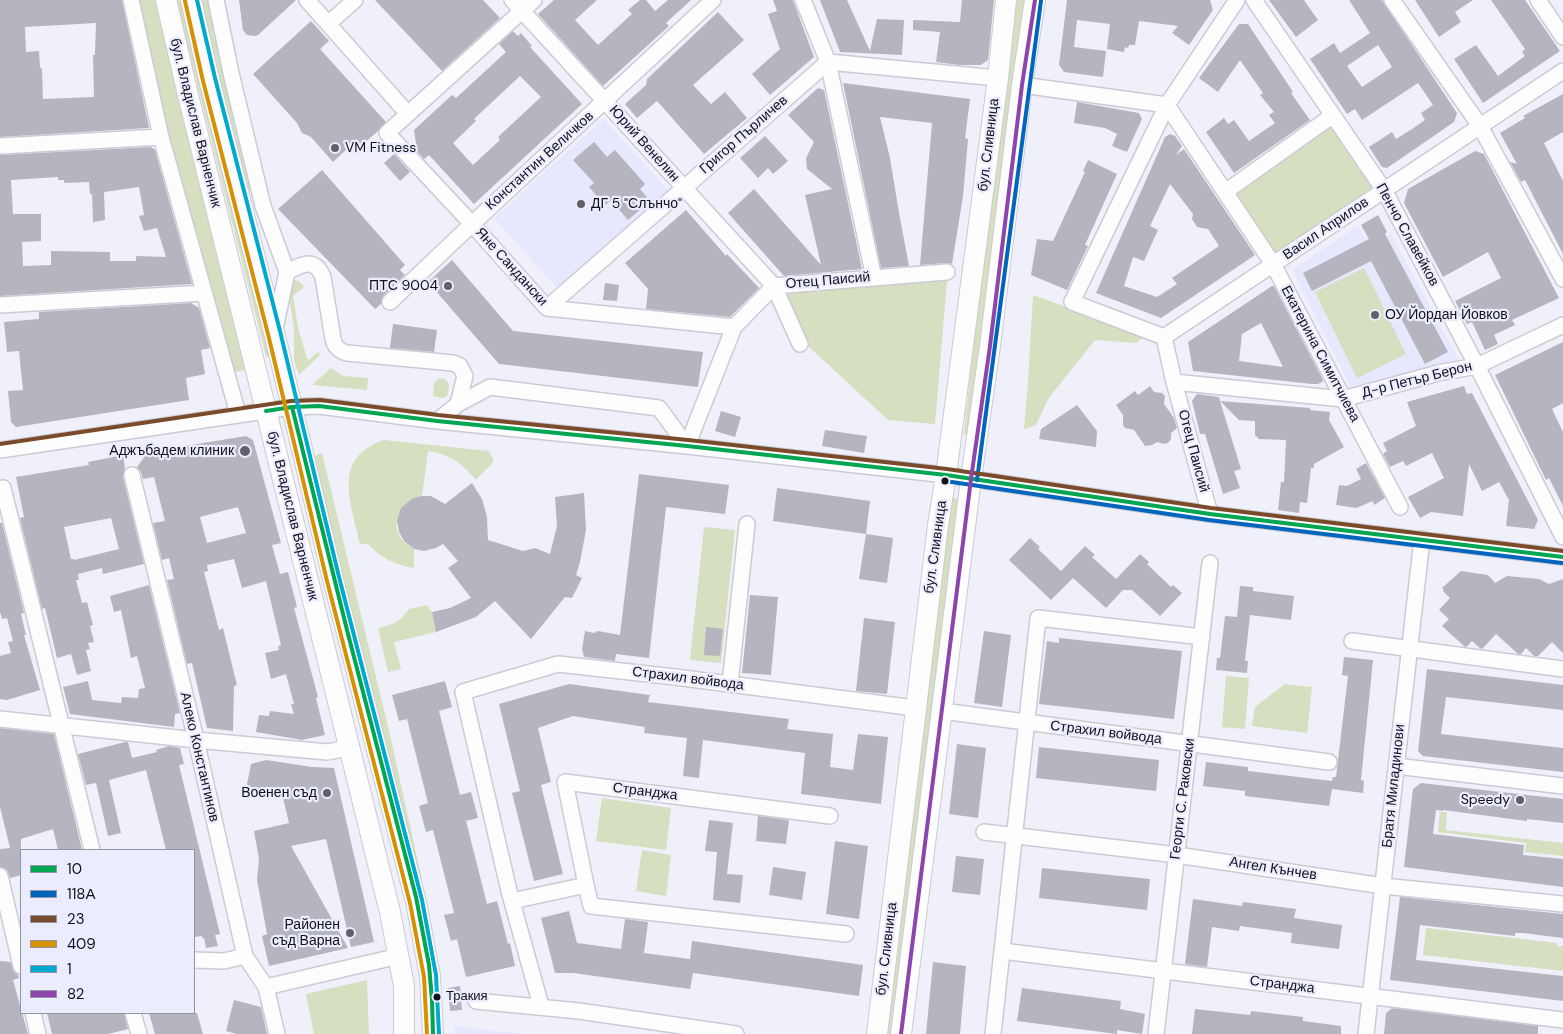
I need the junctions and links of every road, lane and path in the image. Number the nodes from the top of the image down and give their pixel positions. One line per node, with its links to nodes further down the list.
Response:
1 (131, 0): 28 (street)
2 (166, 0): 54 (main road, бул. Владислав Варненчик)
3 (191, 0): 46 (main road, бул. Владислав Варненчик)
4 (216, 0): 35 (street)
5 (307, 0): 17 (street)
6 (355, 0): 17 (street)
7 (534, 0): 16 (street)
8 (713, 0): 23 (street, Константин Величков)
9 (803, 0): 19 (street)
10 (1006, 0): 21 (main road, бул. Сливница)
11 (1035, 0): 22 (main road, бул. Сливница)
12 (1237, 0): 24 (street)
13 (1254, 0): 26 (street, Пенчо Славейков)
14 (1392, 0): 27 (street)
15 (1538, 0): 18 (street)
16 (517, 6): 23 (street, Юрий Венелин); 25 (street)
17 (328, 24): 25 (street)
18 (1563, 37)
19 (828, 62): 21 (street); 30 (street, Григор Пърличев); 37 (street)
20 (1563, 71): 27 (street, Васил Априлов)
21 (998, 78): 60 (main road, бул. Сливница)
22 (1022, 85): 24 (street); 61 (main road, бул. Сливница)
23 (605, 102): 30 (street, Юрий Венелин); 33 (street, Константин Величков)
24 (1167, 105): 32 (street, Екатерина Симитчиева); 47 (street)
25 (408, 114): 33 (street, Яне Сандански)
26 (1332, 116): 31 (street, Пенчо Славейков); 32 (street)
27 (1480, 126): 31 (street, Васил Априлов); 38 (street)
28 (161, 137): 29 (street); 40 (street)
29 (0, 146)
30 (684, 188): 39 (street, Юрий Венелин); 43 (street, Григор Пърличев)
31 (1384, 190): 34 (street, Васил Априлов); 49 (street, Пенчо Славейков)
32 (1225, 192): 34 (street, Екатерина Симитчиева)
33 (472, 224): 41 (street, Константин Величков); 43 (street, Яне Сандански)
34 (1273, 264): 47 (street, Васил Априлов); 51 (street, Екатерина Симитчиева)
35 (287, 272): 46 (street); 52 (street)
36 (948, 272): 37 (street, Отец Паисий)
37 (874, 278): 39 (street, Отец Паисий)
38 (1563, 279)
39 (774, 286): 45 (street, Отец Паисий); 48 (street, Юрий Венелин)
40 (204, 293): 42 (street); 55 (street)
41 (390, 302)
42 (0, 305)
43 (547, 308): 45 (street, Яне Сандански)
44 (1563, 325): 49 (street, Д-р Петър Берон)
45 (734, 326): 57 (street, Отец Паисий)
46 (274, 332): 53 (main road, бул. Владислав Варненчик)
47 (1164, 337): 50 (street, Отец Паисий)
48 (800, 344)
49 (1477, 366): 51 (street, Д-р Петър Берон); 66 (street, Пенчо Славейков)
50 (1174, 382): 51 (street, Д-р Петър Берон); 64 (street, Отец Паисий)
51 (1343, 399): 63 (street, Екатерина Симитчиева)
52 (458, 404): 56 (street); 57 (street)
53 (292, 407): 54 (street, Отец Паисий); 56 (street, Отец Паисий); 115 (main road, бул. Владислав Варненчик)
54 (266, 411): 55 (street, Отец Паисий); 82 (main road, бул. Владислав Варненчик)
55 (238, 414): 58 (street, Отец Паисий)
56 (437, 421): 57 (street, Отец Паисий)
57 (687, 446): 60 (street, Отец Паисий)
58 (0, 450)
59 (132, 476): 80 (street, Алеко Константинов)
60 (946, 476): 61 (street, Отец Паисий); 75 (main road, бул. Сливница)
61 (971, 479): 64 (street, Отец Паисий); 76 (main road, бул. Сливница)
62 (3, 488): 79 (street)
63 (1400, 507)
64 (1210, 514): 67 (street, Отец Паисий)
65 (747, 524): 74 (street)
66 (1563, 537)
67 (1422, 539): 68 (street, Отец Паисий); 72 (street, Братя Миладинови)
68 (1563, 557)
69 (1210, 563): 70 (street, Георги С. Раковски)
70 (1202, 637): 78 (street); 81 (street, Георги С. Раковски)
71 (1352, 641): 72 (street)
72 (1410, 649): 73 (street); 84 (street, Братя Миладинови)
73 (1563, 669)
74 (730, 684): 75 (street, Страхил войвода); 94 (street, Страхил войвода)
75 (915, 708): 117 (main road, бул. Сливница)
76 (942, 711): 78 (street, Страхил войвода); 118 (main road, бул. Сливница)
77 (0, 719): 79 (street)
78 (1026, 723): 81 (street, Страхил войвода); 88 (street)
79 (61, 724): 80 (street); 89 (street)
80 (196, 740): 82 (street); 99 (street, Алеко Константинов)
81 (1190, 744): 83 (street, Страхил войвода); 90 (street, Георги С. Раковски)
82 (349, 748): 100 (main road, бул. Владислав Варненчик)
83 (1329, 762)
84 (1396, 766): 85 (street); 93 (street, Братя Миладинови)
85 (1563, 786)
86 (830, 816): 92 (street, Странджа)
87 (984, 832): 88 (street, Ангел Кънчев)
88 (1014, 836): 90 (street, Ангел Кънчев); 98 (street)
89 (92, 849)
90 (1177, 855): 93 (street, Ангел Кънчев); 103 (street, Георги С. Раковски)
91 (0, 876): 96 (street)
92 (586, 885): 94 (street); 97 (street, Странджа)
93 (1383, 886): 95 (street, Ангел Кънчев); 105 (street, Братя Миладинови)
94 (512, 901): 107 (street)
95 (1563, 904)
96 (12, 932): 102 (street)
97 (846, 934)
98 (1002, 951): 103 (street, Странджа); 119 (street)
99 (245, 956): 101 (street); 104 (street, Алеко Константинов)
100 (399, 956): 104 (street); 114 (main road, бул. Владислав Варненчик)
101 (195, 960)
102 (20, 962)
103 (1164, 970): 105 (street, Странджа); 120 (street, Георги С. Раковски)
104 (266, 987): 113 (street, Алеко Константинов)
105 (1370, 996): 110 (street, Странджа); 121 (street, Братя Миладинови)
106 (476, 1001): 107 (street)
107 (541, 1006): 116 (street)
108 (32, 1014): 111 (street)
109 (133, 1014): 112 (street)
110 (1563, 1020)
111 (38, 1034)
112 (139, 1034)
113 (277, 1034)
114 (404, 1034)
115 (433, 1034)
116 (736, 1034)
117 (877, 1034)
118 (901, 1034)
119 (993, 1034)
120 (1156, 1034)
121 (1366, 1034)

